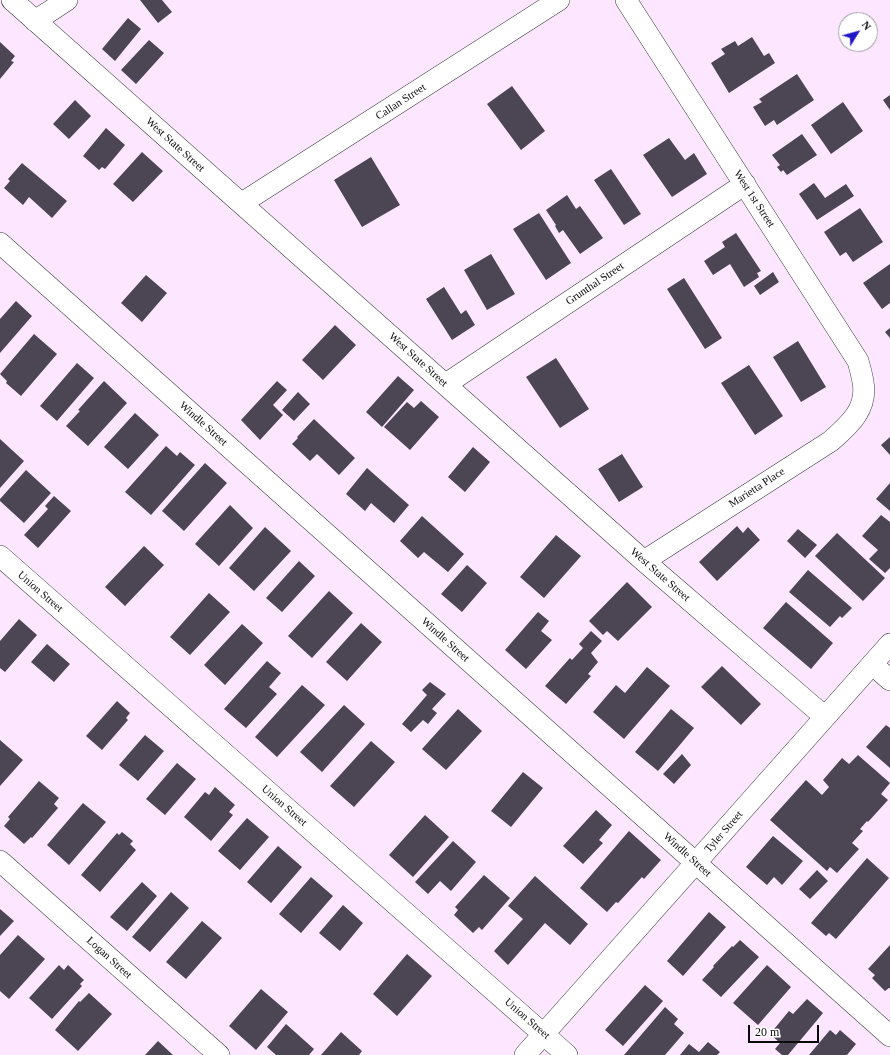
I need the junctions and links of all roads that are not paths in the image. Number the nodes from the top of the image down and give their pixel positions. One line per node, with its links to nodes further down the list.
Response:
1 (12, 0): 5 (street, West State Street)
2 (67, 0): 5 (street)
3 (559, 0): 7 (street, Callan Street)
4 (626, 0): 6 (street, West 1st Street)
5 (35, 21): 7 (street, West State Street)
6 (745, 184): 9 (street, Grunthal Street); 10 (street, West 1st Street)
7 (242, 203): 9 (street, West State Street)
8 (0, 243): 18 (street, Windle Street)
9 (446, 384): 12 (street, West State Street)
10 (862, 406): 12 (street, Marietta Place)
11 (0, 556): 19 (street, Union Street)
12 (644, 561): 16 (street, West State Street)
13 (890, 644): 14 (street, Tyler Street)
14 (872, 664): 15 (street); 16 (street, Tyler Street)
15 (890, 680)
16 (825, 717): 18 (street, Tyler Street)
17 (0, 861): 21 (street, Logan Street)
18 (696, 864): 19 (street, Tyler Street); 20 (street, Windle Street)
19 (544, 1034): 22 (street, Tyler Street); 23 (street, Union Street)
20 (890, 1036)
21 (219, 1055)
22 (526, 1055)
23 (567, 1055)

